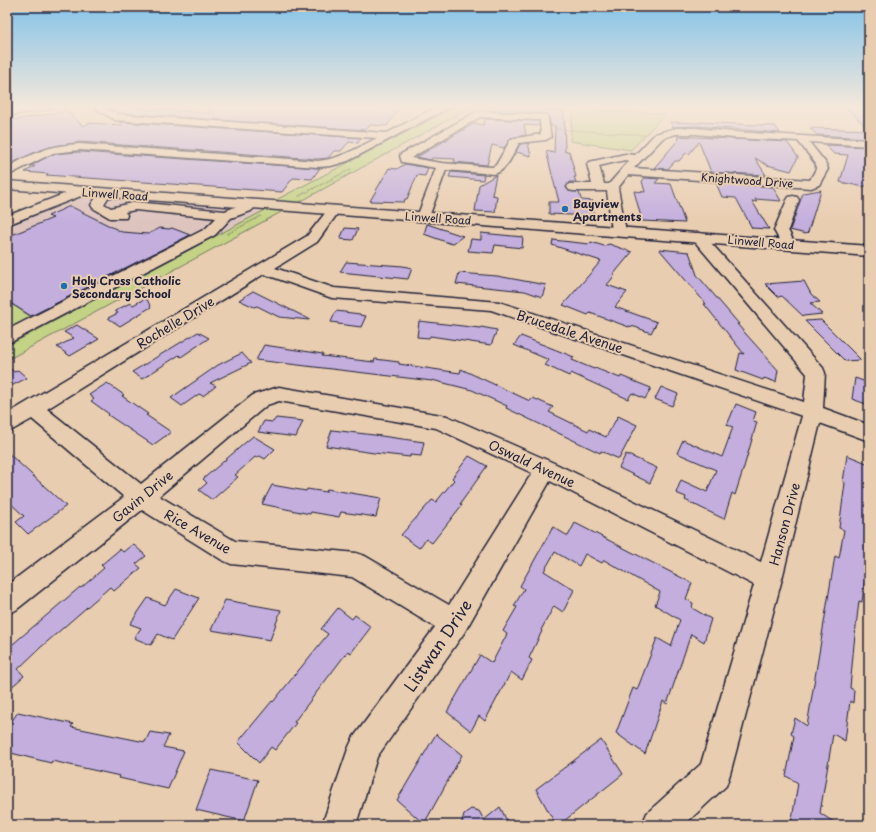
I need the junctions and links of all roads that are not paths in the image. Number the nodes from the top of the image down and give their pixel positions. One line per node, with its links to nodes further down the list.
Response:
1 (372, 145): 9 (street)
2 (424, 145): 7 (street)
3 (513, 145): 7 (street)
4 (650, 145): 6 (street)
5 (806, 145): 8 (street, Knightwood Drive)
6 (638, 158): 8 (street); 12 (street)
7 (442, 166): 20 (street)
8 (625, 171): 13 (street)
9 (7, 173)
10 (7, 185): 14 (main road, Linwell Road)
11 (573, 187): 12 (street)
12 (599, 187): 13 (street)
13 (612, 188): 24 (street)
14 (82, 191): 15 (main road, Linwell Road); 19 (street)
15 (102, 197): 17 (main road, Linwell Road); 19 (street); 21 (street)
16 (793, 200): 26 (street)
17 (252, 204): 18 (main road, Linwell Road); 21 (street)
18 (334, 210): 20 (main road, Linwell Road); 28 (street, Rochelle Drive)
19 (39, 213): 22 (street); 23 (street)
20 (423, 217): 24 (main road, Linwell Road)
21 (221, 220): 29 (street)
22 (7, 221)
23 (7, 230)
24 (619, 231): 25 (main road, Linwell Road)
25 (698, 237): 26 (main road, Linwell Road); 32 (street, Hanson Drive)
26 (788, 244): 27 (main road, Linwell Road)
27 (869, 251)
28 (263, 269): 31 (street, Rochelle Drive); 32 (street, Brucedale Avenue)
29 (7, 336)
30 (279, 394): 35 (street, Oswald Avenue); 36 (street, Gavin Drive)
31 (32, 408): 33 (street, Rochelle Drive); 36 (street, Rice Avenue)
32 (813, 412): 34 (street, Brucedale Avenue); 37 (street, Hanson Drive)
33 (7, 424)
34 (869, 433)
35 (546, 469): 37 (street, Oswald Avenue); 39 (street, Listwan Drive)
36 (141, 497): 38 (street, Gavin Drive); 39 (street, Rice Avenue)
37 (770, 579): 41 (street, Hanson Drive)
38 (7, 601)
39 (454, 623): 40 (street, Listwan Drive)
40 (339, 825)
41 (659, 825)

